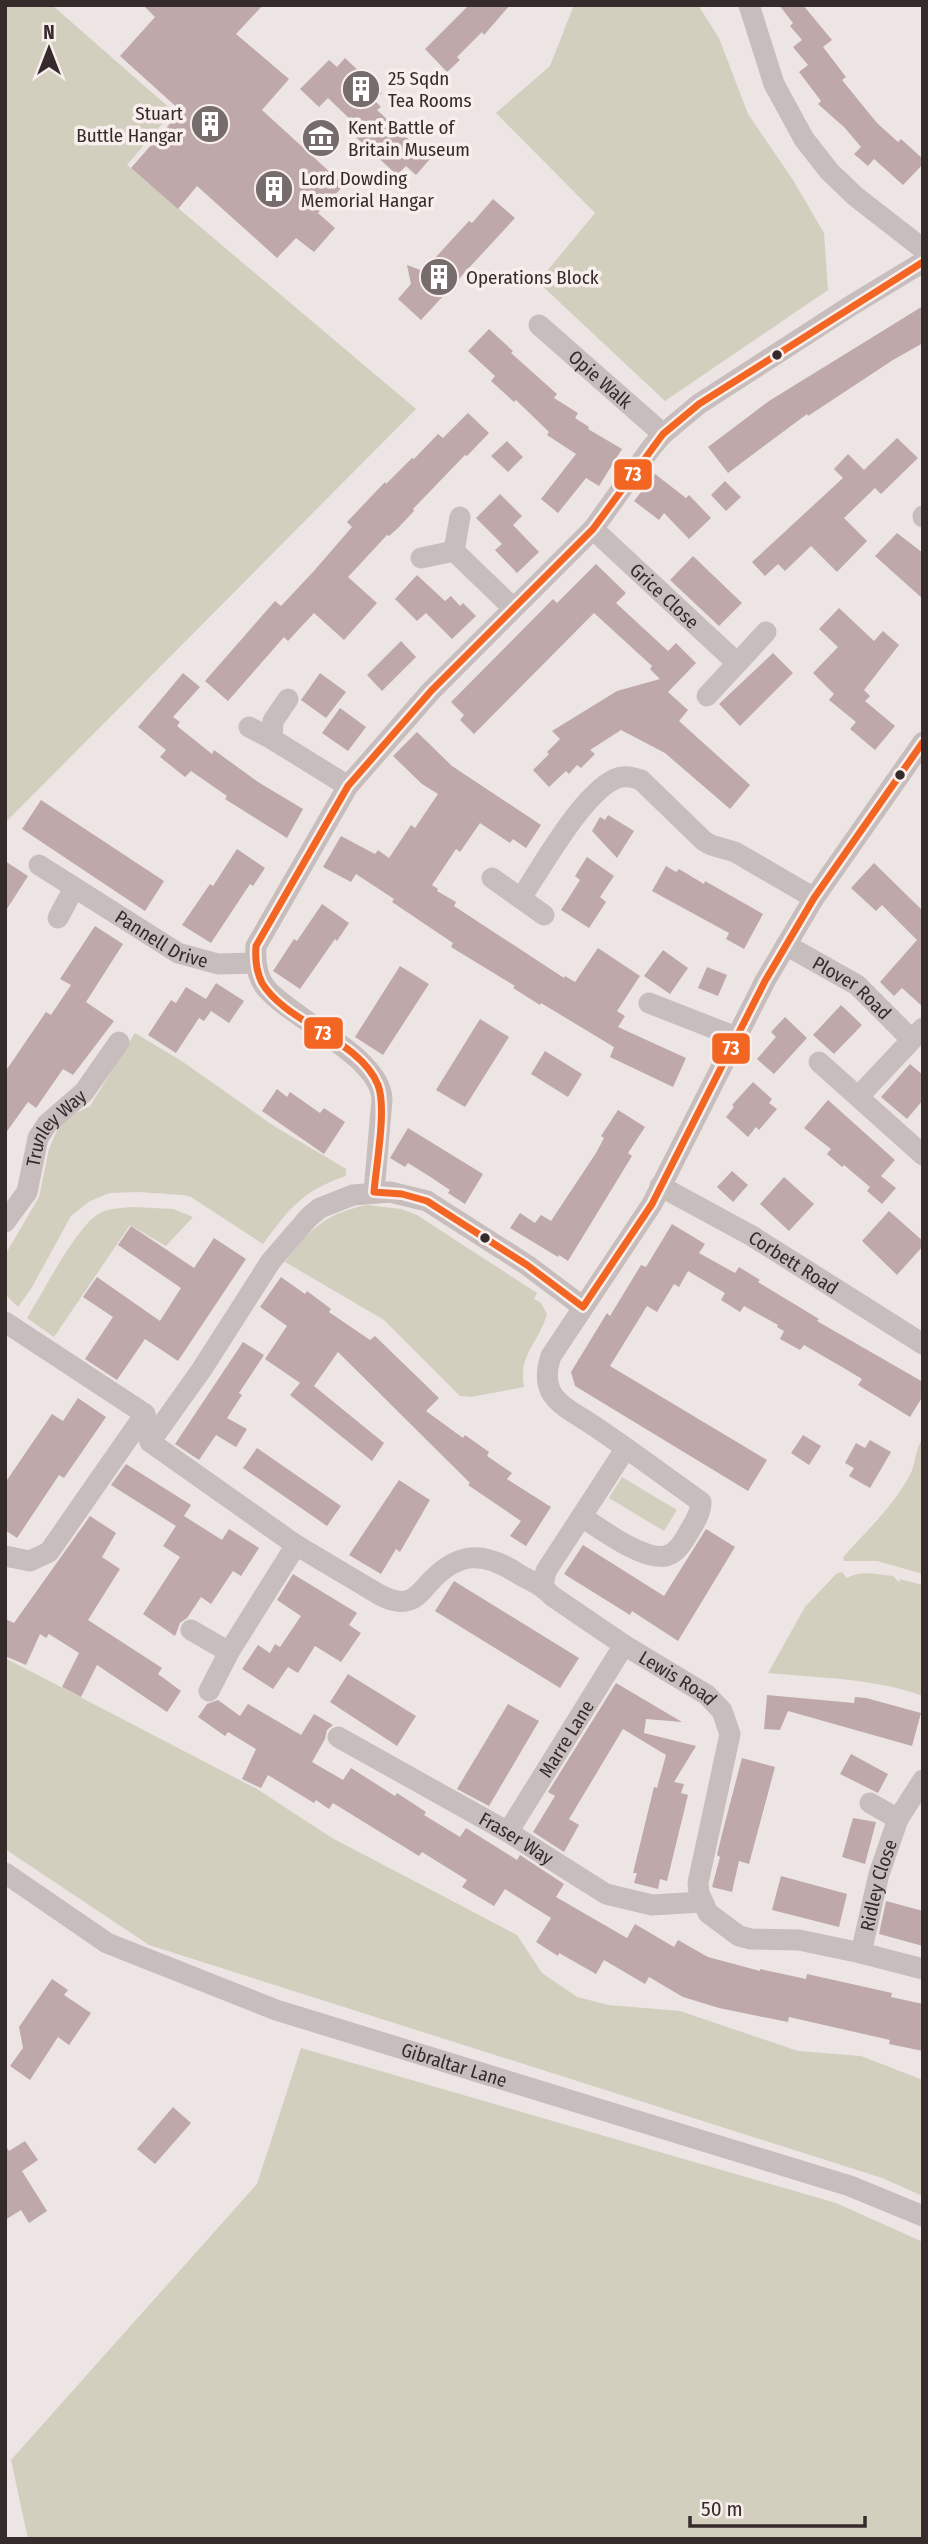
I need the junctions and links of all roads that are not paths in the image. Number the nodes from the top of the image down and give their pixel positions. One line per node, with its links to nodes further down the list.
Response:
1 (749, 5): 2 (street)
2 (923, 249)
3 (923, 262): 5 (street)
4 (539, 325): 5 (street, Opie Walk)
5 (663, 435): 7 (street)
6 (460, 517): 8 (street)
7 (593, 529): 10 (street); 12 (street, Grice Close)
8 (454, 551): 9 (street); 10 (street)
9 (421, 558)
10 (513, 608): 18 (street)
11 (766, 632): 12 (street)
12 (736, 662): 13 (street)
13 (707, 696)
14 (288, 699): 16 (street)
15 (249, 727): 16 (street)
16 (272, 739): 18 (street)
17 (923, 742): 23 (street)
18 (348, 786): 27 (street)
19 (39, 864): 21 (street, Pannell Drive)
20 (492, 878): 22 (street)
21 (75, 888): 25 (street); 27 (street, Pannell Drive)
22 (521, 898): 23 (street); 24 (street)
23 (814, 898): 26 (street)
24 (544, 915)
25 (58, 918)
26 (786, 945): 29 (street, Plover Road); 30 (street)
27 (255, 963): 36 (street)
28 (649, 1003): 30 (street)
29 (917, 1034): 33 (street, Plover Road)
30 (736, 1037): 35 (street)
31 (119, 1042): 37 (street, Trunley Way)
32 (819, 1062): 33 (street)
33 (859, 1096): 34 (street)
34 (923, 1155)
35 (660, 1186): 38 (street); 40 (street, Corbett Road)
36 (374, 1192): 38 (street); 42 (street)
37 (5, 1222)
38 (583, 1307): 43 (street)
39 (5, 1322): 41 (street)
40 (923, 1344)
41 (145, 1414): 42 (street); 46 (street)
42 (150, 1443): 45 (street, Lewis Road)
43 (626, 1448): 44 (street); 44 (street)
44 (582, 1517): 47 (street)
45 (296, 1545): 47 (street, Lewis Road); 50 (street)
46 (5, 1556)
47 (543, 1585): 49 (street, Lewis Road)
48 (191, 1630): 50 (street)
49 (624, 1645): 56 (street, Marre Lane); 58 (street, Lewis Road)
50 (229, 1652): 51 (street)
51 (209, 1691)
52 (338, 1737): 56 (street, Fraser Way)
53 (923, 1780): 55 (street, Ridley Close)
54 (870, 1803): 55 (street, Ridley Close)
55 (898, 1819): 59 (street, Ridley Close)
56 (508, 1832): 58 (street, Fraser Way)
57 (5, 1873): 61 (street, Gibraltar Lane)
58 (702, 1902): 59 (street)
59 (861, 1952): 60 (street)
60 (923, 1969)
61 (923, 2216)

